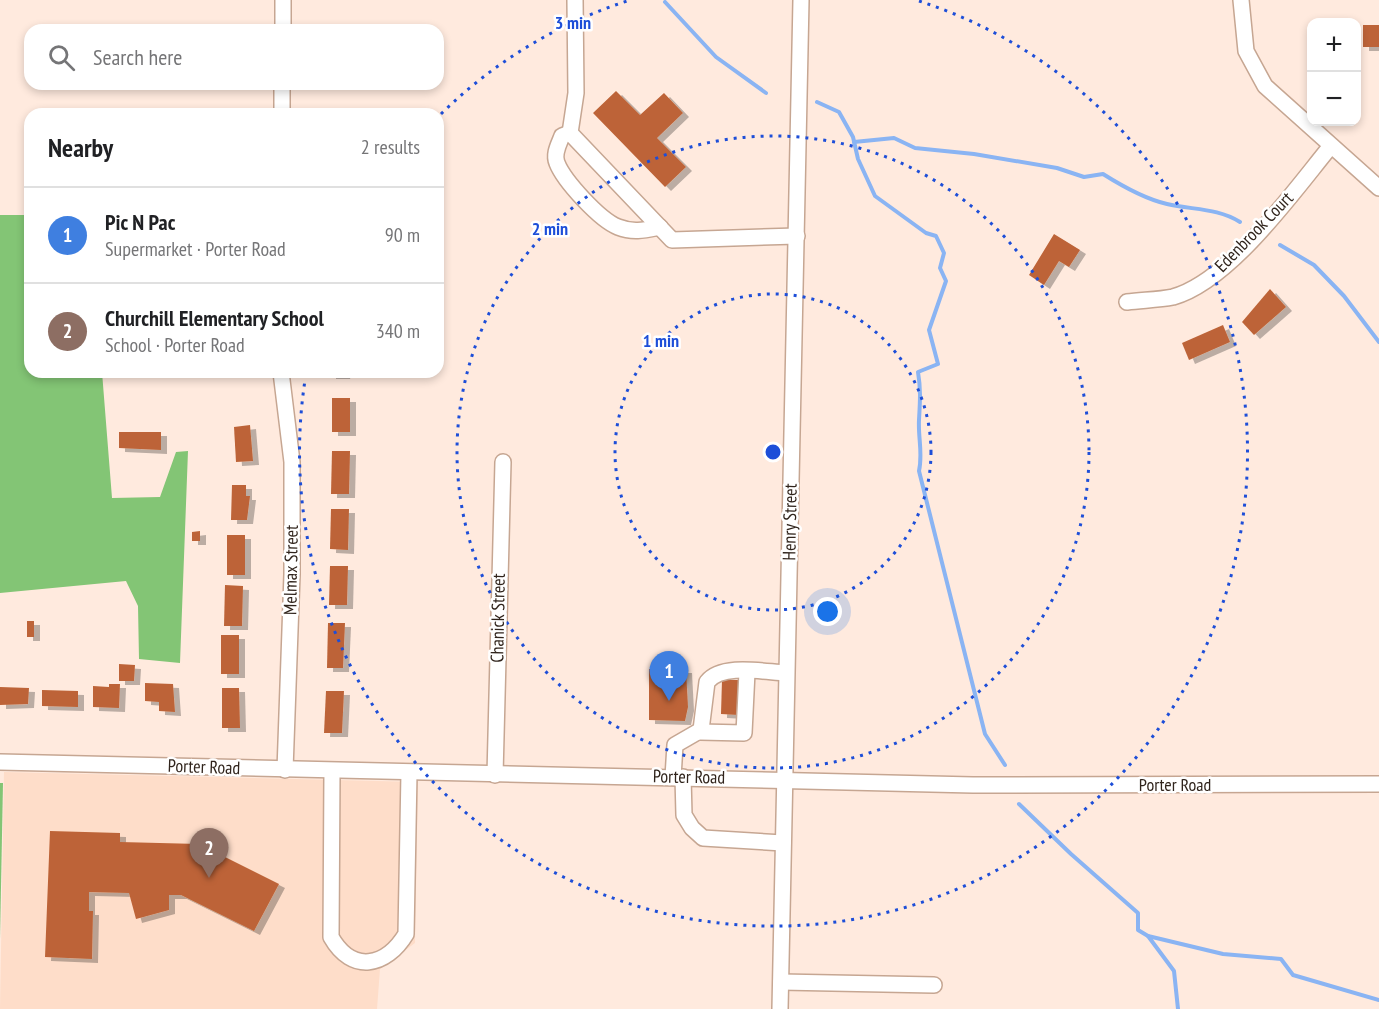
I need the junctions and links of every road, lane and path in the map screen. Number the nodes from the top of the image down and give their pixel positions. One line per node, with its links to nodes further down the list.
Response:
1 (283, 0): 5 (street)
2 (575, 0): 8 (street)
3 (801, 0): 12 (street, Henry Street)
4 (1241, 0): 9 (street)
5 (283, 24)
6 (282, 90): 7 (street)
7 (282, 108)
8 (570, 133): 11 (street); 11 (street)
9 (1330, 147): 10 (street); 13 (street, Edenbrook Court)
10 (1379, 188)
11 (660, 227): 12 (street)
12 (796, 236): 17 (street, Henry Street)
13 (1127, 302)
14 (282, 378): 20 (street, Melmax Street)
15 (503, 462): 23 (street, Chanick Street)
16 (747, 672): 17 (street); 18 (street); 18 (street)
17 (786, 673): 25 (street, Henry Street)
18 (700, 732): 24 (street)
19 (0, 762): 20 (street, Porter Road)
20 (285, 770): 21 (street, Porter Road)
21 (332, 771): 22 (street, Porter Road); 22 (street)
22 (408, 773): 23 (street, Porter Road)
23 (495, 775): 24 (street, Porter Road)
24 (678, 777): 25 (street, Porter Road); 27 (street)
25 (784, 779): 26 (street, Porter Road); 27 (street, Henry Street)
26 (1379, 784)
27 (783, 843): 28 (street, Henry Street)
28 (781, 982): 29 (street); 30 (street, Henry Street)
29 (934, 985)
30 (780, 1009)

